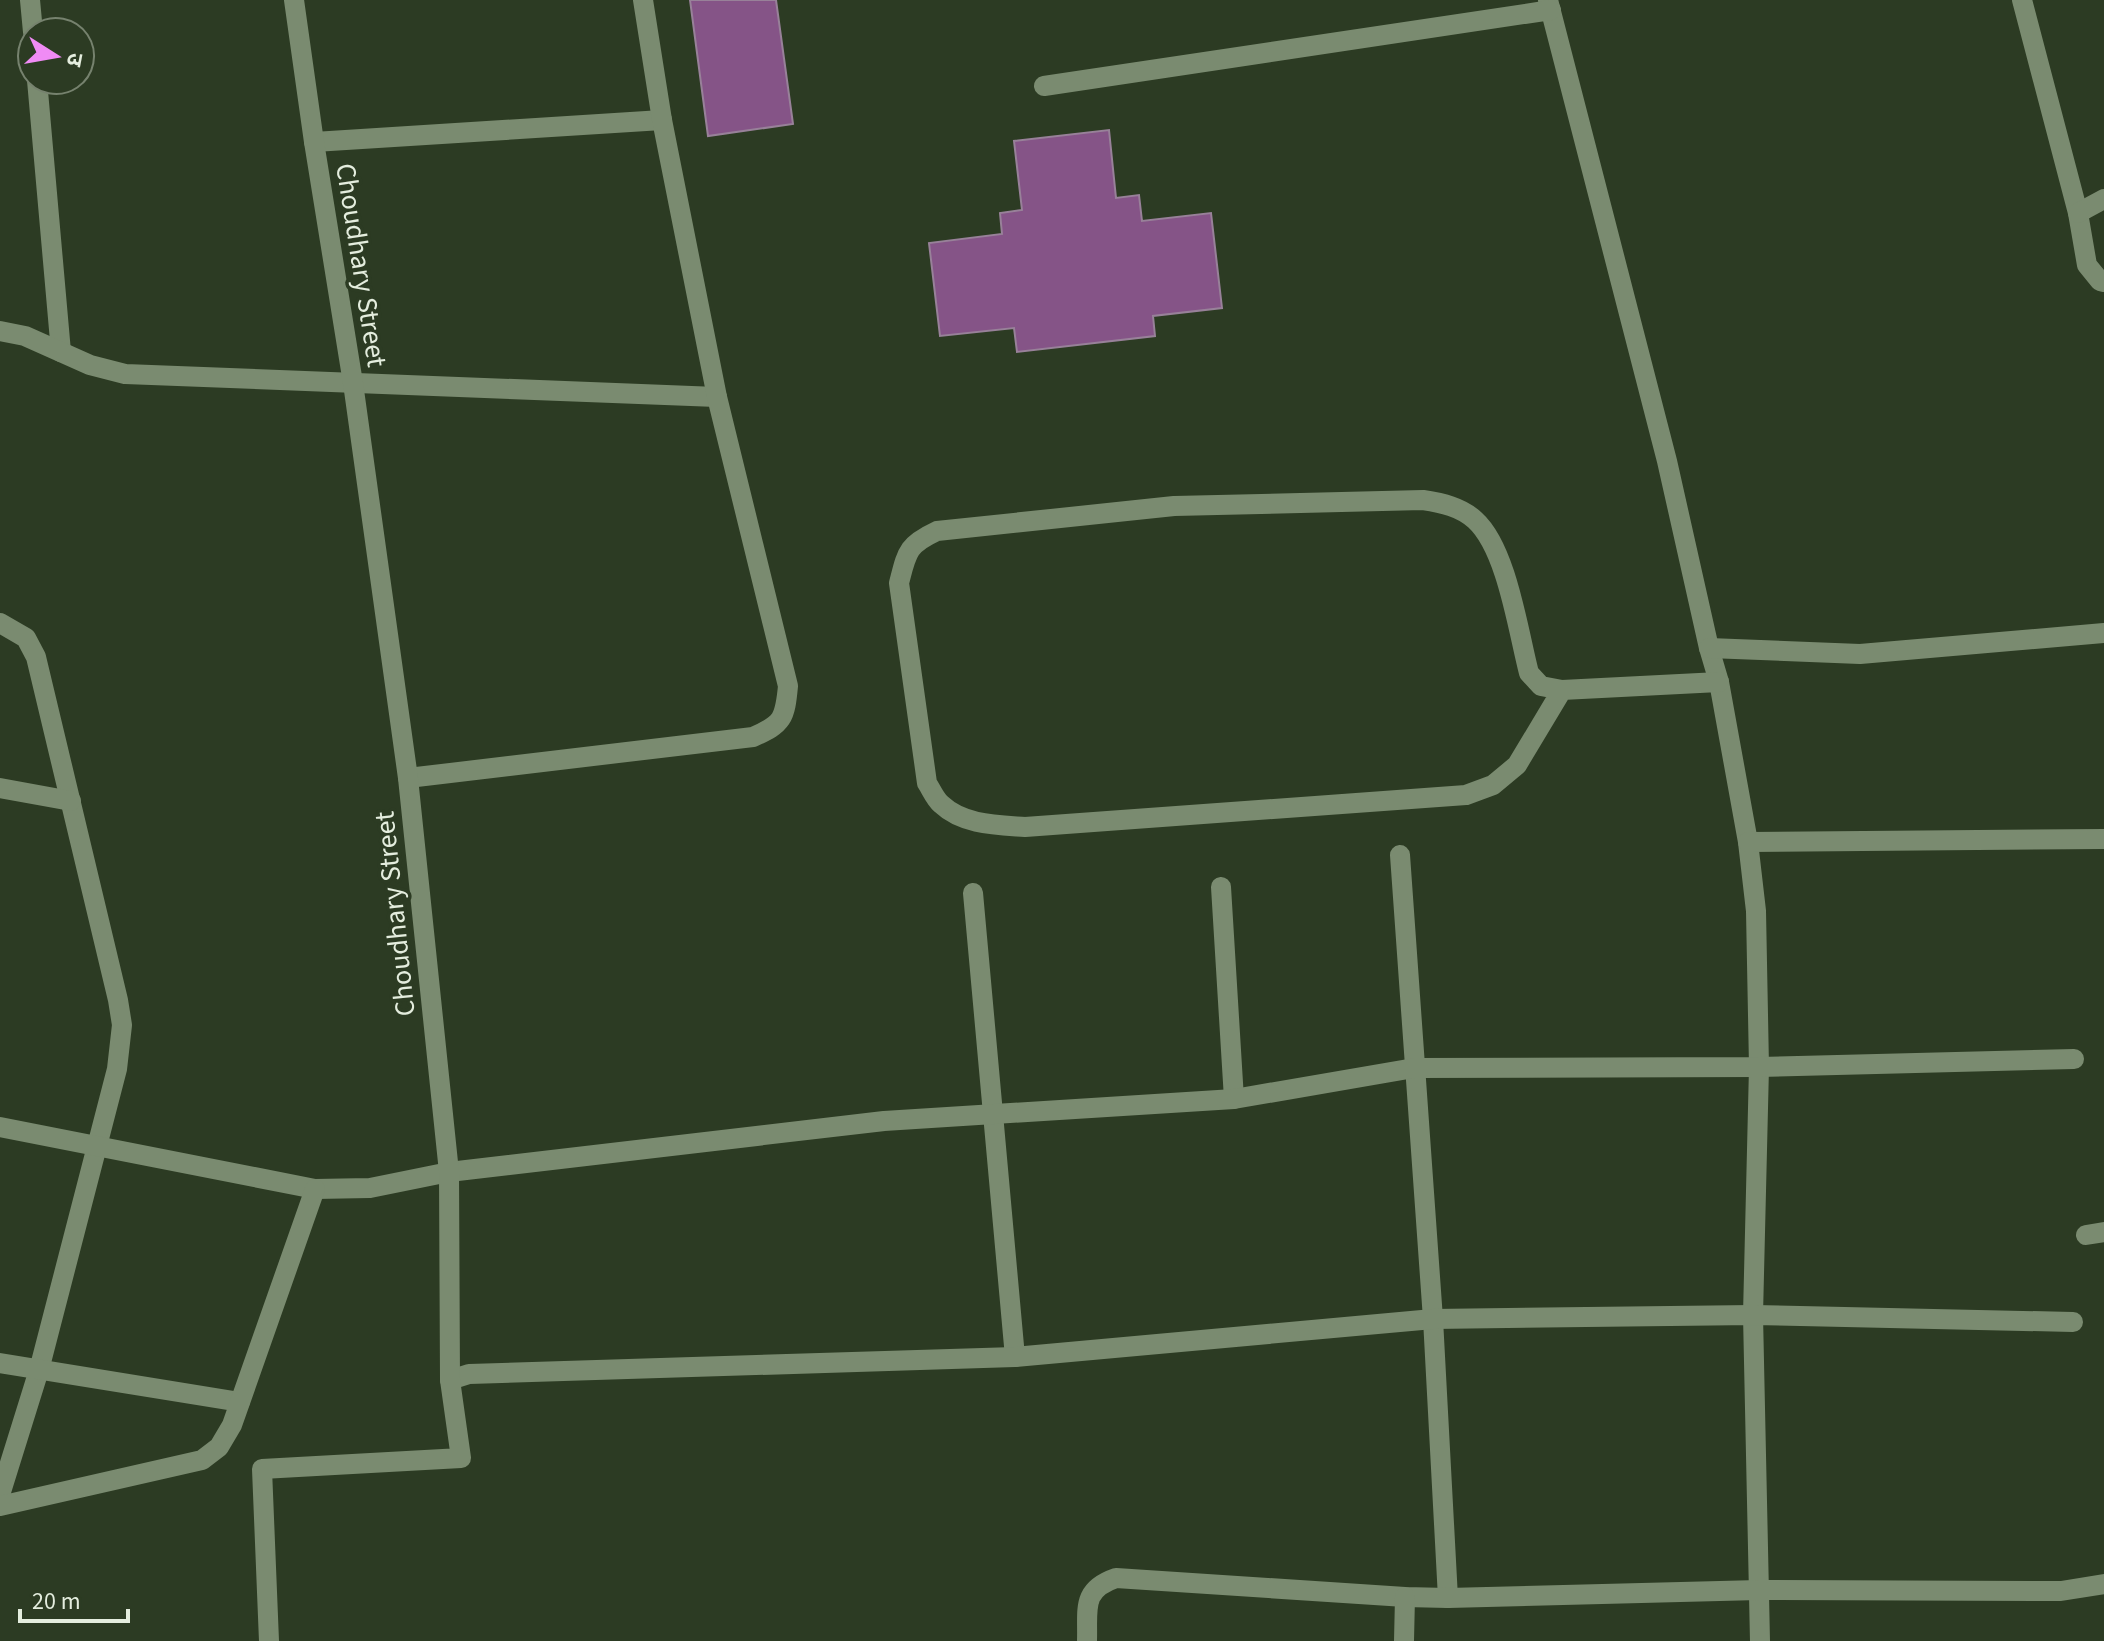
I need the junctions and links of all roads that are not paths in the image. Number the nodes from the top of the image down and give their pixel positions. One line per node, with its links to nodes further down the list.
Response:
1 (294, 0): 8 (street, Choudhary Street)
2 (643, 0): 7 (street)
3 (2022, 0): 10 (street)
4 (1549, 5): 5 (street); 18 (street)
5 (1044, 86)
6 (38, 96): 13 (street)
7 (662, 120): 8 (street); 15 (street)
8 (314, 142): 14 (street, Choudhary Street)
9 (2104, 199): 10 (street)
10 (2078, 213): 11 (street)
11 (2104, 282)
12 (0, 331): 13 (street)
13 (61, 352): 14 (street)
14 (353, 383): 15 (street); 21 (street, Choudhary Street)
15 (717, 397): 21 (street)
16 (0, 623): 23 (street)
17 (2104, 633): 18 (street)
18 (1709, 648): 19 (street)
19 (1719, 682): 20 (street); 25 (street)
20 (1562, 690): 20 (street)
21 (408, 778): 36 (street, Choudhary Street)
22 (0, 788): 23 (street)
23 (71, 801): 35 (street)
24 (2104, 839): 25 (street)
25 (1748, 842): 30 (street)
26 (1400, 855): 31 (street)
27 (1221, 887): 32 (street)
28 (973, 893): 33 (street)
29 (2074, 1059): 30 (street)
30 (1759, 1067): 31 (street); 38 (street)
31 (1414, 1068): 32 (street); 39 (street)
32 (1234, 1099): 33 (street)
33 (994, 1114): 36 (street); 41 (street)
34 (0, 1127): 35 (street)
35 (96, 1146): 37 (street); 43 (street)
36 (449, 1172): 37 (street); 44 (street, Choudhary Street)
37 (315, 1189): 45 (street)
38 (1753, 1315): 39 (street); 40 (street); 49 (street)
39 (1433, 1319): 41 (street); 51 (street)
40 (2073, 1322)
41 (1015, 1357): 44 (street)
42 (0, 1363): 43 (street)
43 (39, 1370): 45 (street); 46 (street)
44 (450, 1380): 52 (street, Choudhary Street)
45 (240, 1402): 47 (street)
46 (0, 1495)
47 (0, 1506)
48 (2104, 1584): 49 (street)
49 (1759, 1590): 51 (street); 55 (street)
50 (1405, 1597): 51 (street); 53 (street); 54 (street)
51 (1448, 1598)
52 (269, 1641)
53 (1087, 1641)
54 (1404, 1641)
55 (1760, 1641)

